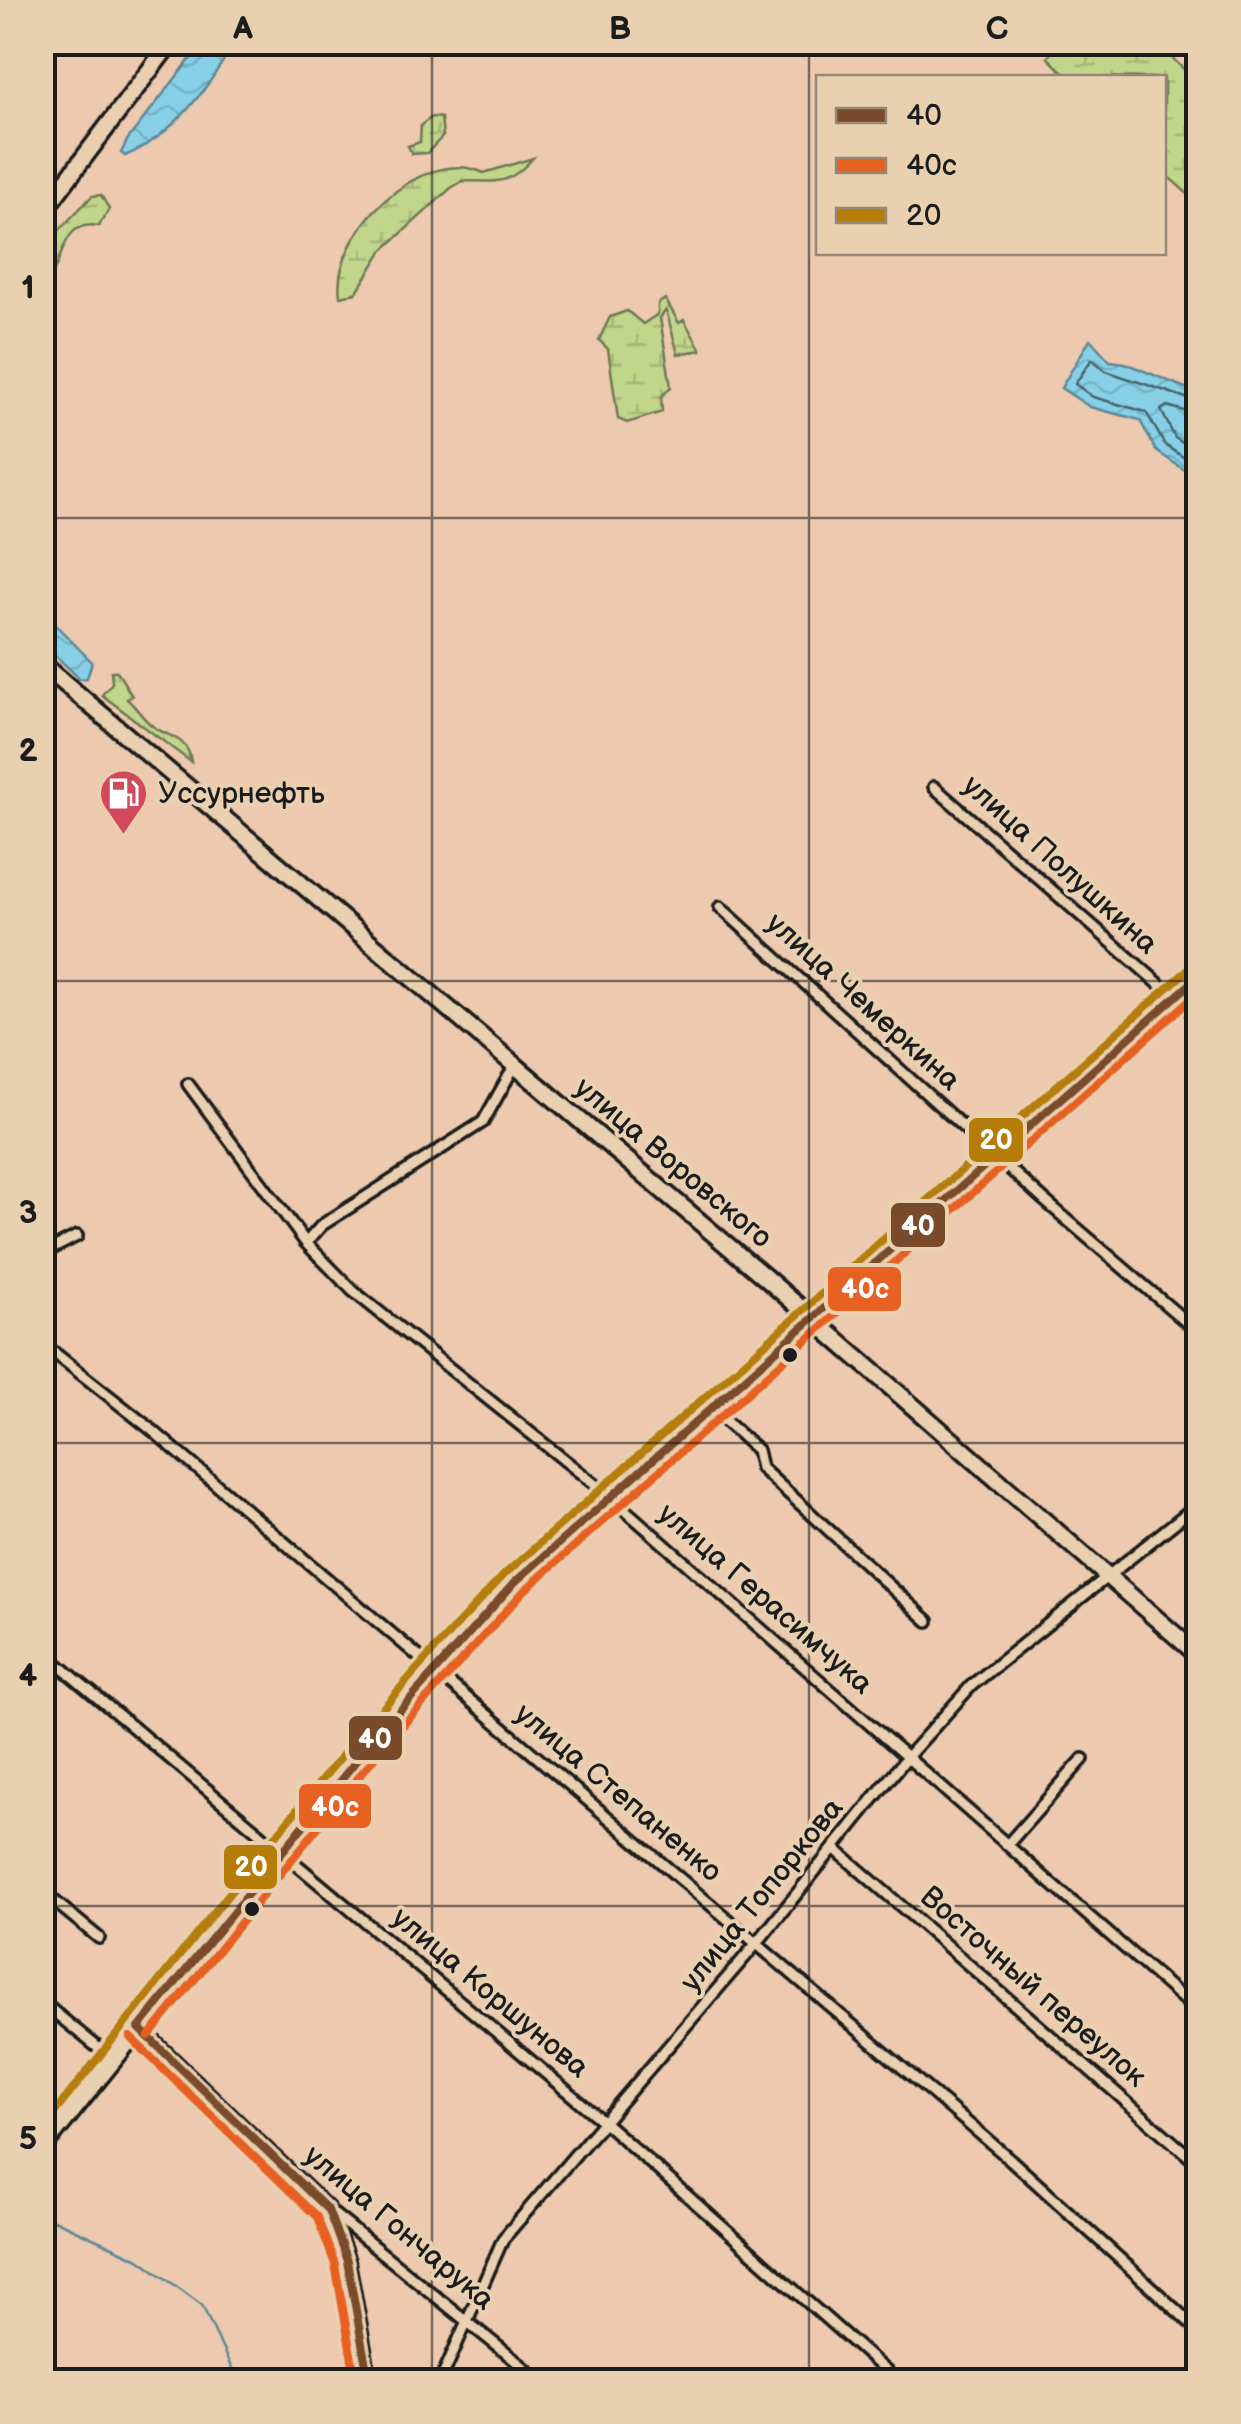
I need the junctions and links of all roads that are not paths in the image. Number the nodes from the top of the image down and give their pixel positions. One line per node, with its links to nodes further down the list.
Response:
1 (172, 42): 2 (main road)
2 (42, 213)
3 (42, 664): 9 (main road, улица Воровского)
4 (934, 787): 7 (street, улица Полушкина)
5 (720, 907): 11 (street, улица Чемеркина)
6 (1198, 977): 7 (main road)
7 (1176, 997): 8 (street, улица Полушкина); 11 (main road)
8 (1198, 1018)
9 (515, 1065): 13 (street); 15 (main road, улица Воровского)
10 (188, 1084): 13 (street, улица Герасимчука)
11 (996, 1155): 15 (main road); 16 (street, улица Чемеркина)
12 (78, 1236): 14 (street)
13 (306, 1244): 19 (street, улица Герасимчука)
14 (42, 1254)
15 (810, 1317): 18 (main road); 21 (main road, улица Воровского)
16 (1198, 1332)
17 (42, 1342): 25 (street, улица Степаненко)
18 (710, 1406): 19 (main road); 22 (street)
19 (608, 1495): 25 (main road); 26 (street, улица Герасимчука)
20 (1198, 1504): 21 (street, улица Топоркова)
21 (1110, 1578): 24 (main road, улица Воровского); 26 (street, улица Топоркова)
22 (928, 1621)
23 (42, 1651): 30 (street, улица Коршунова)
24 (1198, 1655)
25 (433, 1669): 30 (main road); 33 (street, улица Степаненко)
26 (908, 1756): 28 (street, улица Герасимчука); 29 (street, улица Топоркова)
27 (1082, 1759): 28 (street)
28 (1008, 1844): 35 (street, улица Герасимчука)
29 (834, 1848): 33 (street, улица Топоркова); 40 (street, Восточный переулок)
30 (284, 1851): 36 (main road); 38 (street, улица Коршунова)
31 (42, 1891): 32 (street)
32 (99, 1938)
33 (757, 1944): 38 (street, улица Топоркова); 43 (street, улица Степаненко)
34 (42, 2002): 37 (street)
35 (1198, 2012)
36 (139, 2028): 37 (main road); 41 (street, улица Гончарука)
37 (114, 2060): 39 (main road)
38 (605, 2123): 42 (street, улица Топоркова); 47 (street, улица Коршунова)
39 (42, 2149)
40 (1198, 2164)
41 (328, 2210): 42 (street, улица Гончарука); 44 (street)
42 (468, 2317): 45 (street, улица Топоркова); 46 (street, улица Гончарука)
43 (1198, 2330)
44 (369, 2382)
45 (440, 2382)
46 (542, 2382)
47 (898, 2382)

